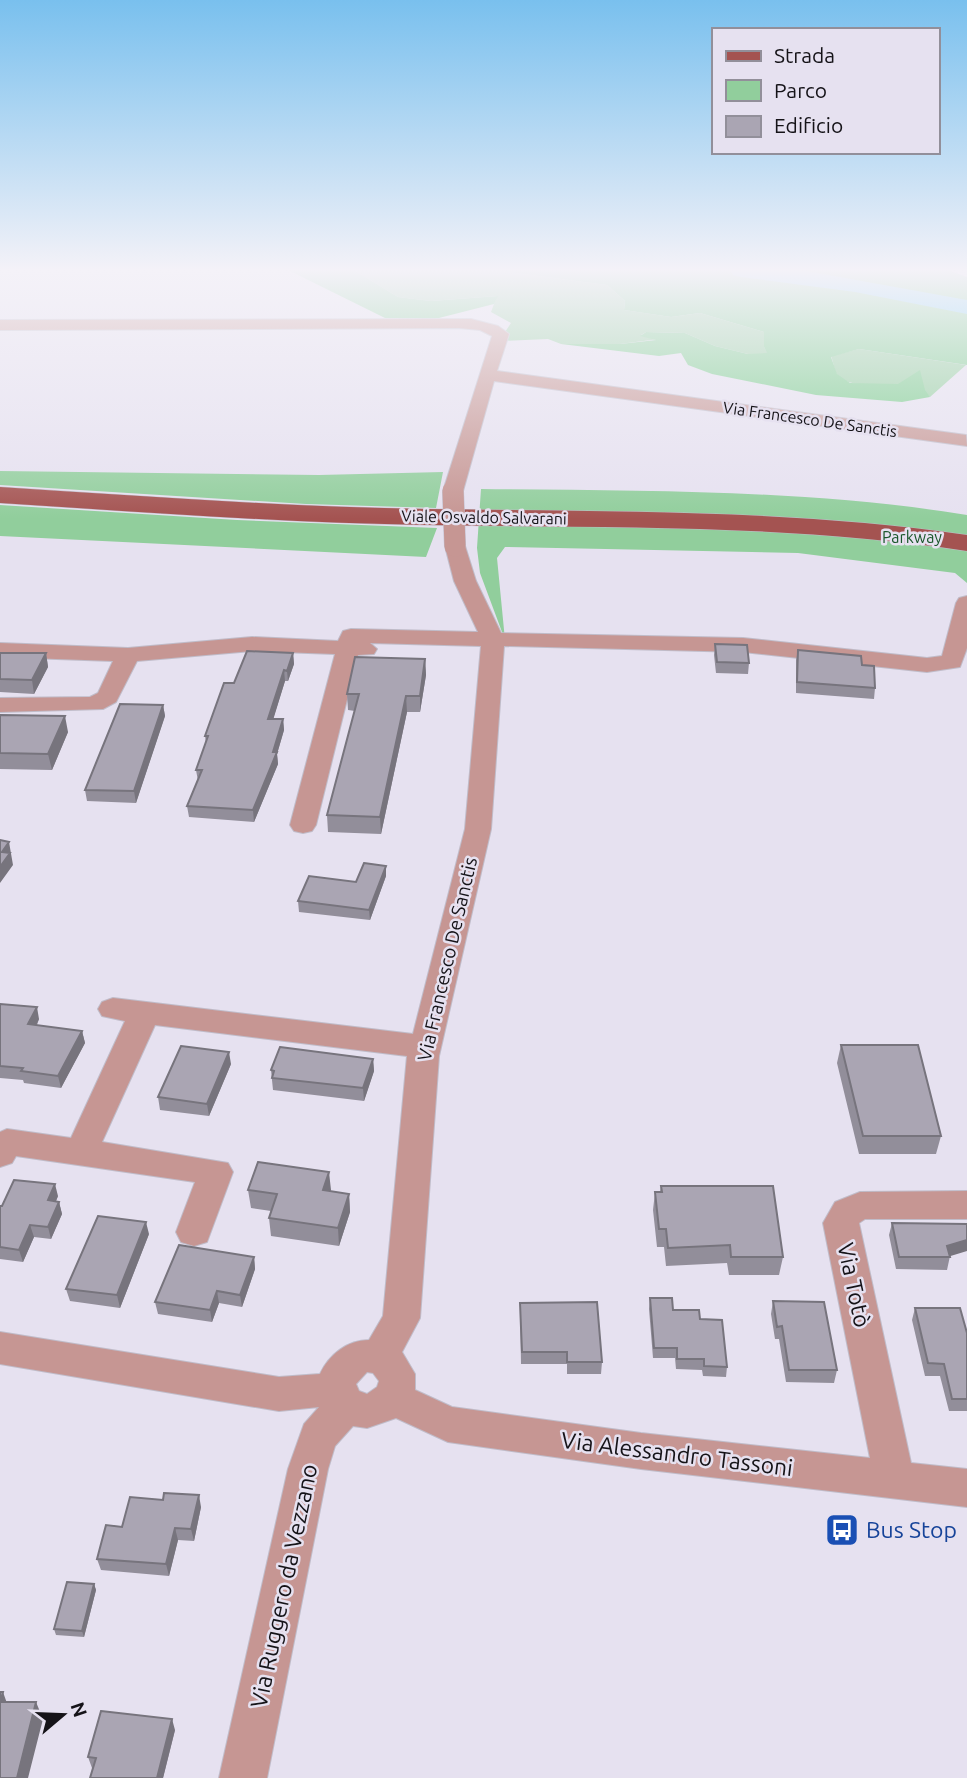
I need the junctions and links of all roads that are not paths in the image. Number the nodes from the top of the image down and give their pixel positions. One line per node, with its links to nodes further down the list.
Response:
1 (495, 353): 2 (street, Via Francesco De Sanctis)
2 (488, 375): 3 (street, Via Francesco De Sanctis); 7 (street, Via Francesco De Sanctis, bridge)
3 (966, 441)
4 (0, 495): 5 (main road, Viale Osvaldo Salvarani)
5 (967, 543)
6 (967, 603): 7 (street)
7 (492, 647): 8 (street); 13 (street, Via Francesco De Sanctis)
8 (348, 649): 10 (street); 12 (street)
9 (0, 650): 10 (street)
10 (128, 655): 11 (street)
11 (0, 705)
12 (303, 825)
13 (426, 1047): 14 (street); 19 (street, Via Francesco De Sanctis)
14 (81, 1152): 15 (street); 17 (street)
15 (0, 1154)
16 (967, 1205): 22 (street, Via Totò)
17 (194, 1232)
18 (0, 1348): 20 (street)
19 (379, 1358): 20 (street); 21 (street)
20 (341, 1397): 21 (street); 24 (street, Via Ruggero da Vezzano)
21 (393, 1398): 22 (street, Via Alessandro Tassoni)
22 (894, 1479): 23 (street, Via Alessandro Tassoni)
23 (967, 1488)
24 (243, 1778)

